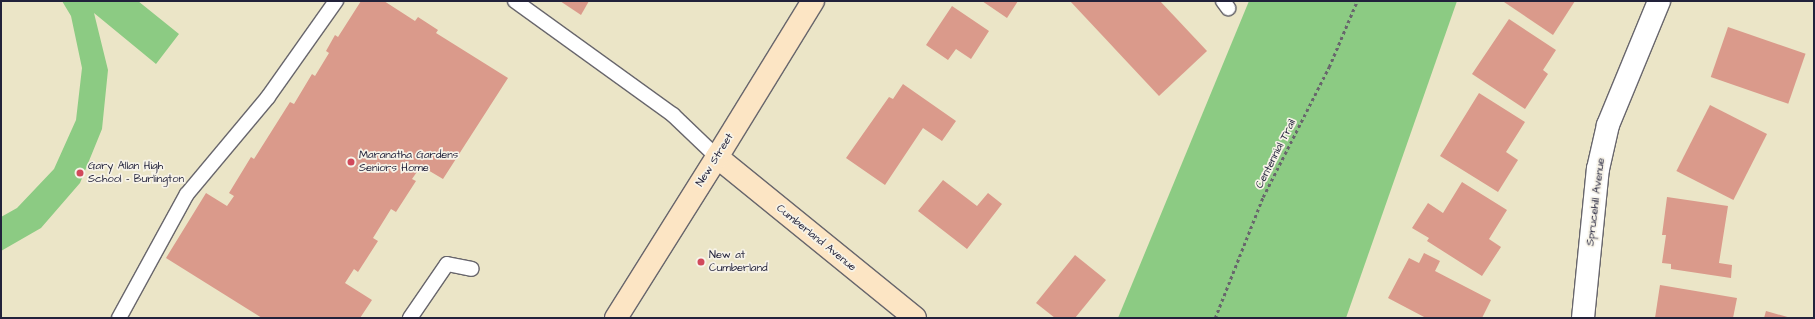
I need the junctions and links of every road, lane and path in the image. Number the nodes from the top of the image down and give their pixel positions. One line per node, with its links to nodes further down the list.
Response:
1 (336, 1): 8 (lane)
2 (515, 1): 6 (lane)
3 (813, 1): 6 (main road, New Street)
4 (1357, 1): 12 (path, Centennial Trail)
5 (1659, 1): 13 (street, Sprucehill Avenue)
6 (717, 157): 10 (main road, New Street); 11 (main road, Cumberland Avenue)
7 (472, 269): 9 (lane)
8 (119, 318)
9 (410, 318)
10 (616, 318)
11 (914, 318)
12 (1215, 318)
13 (1583, 318)

